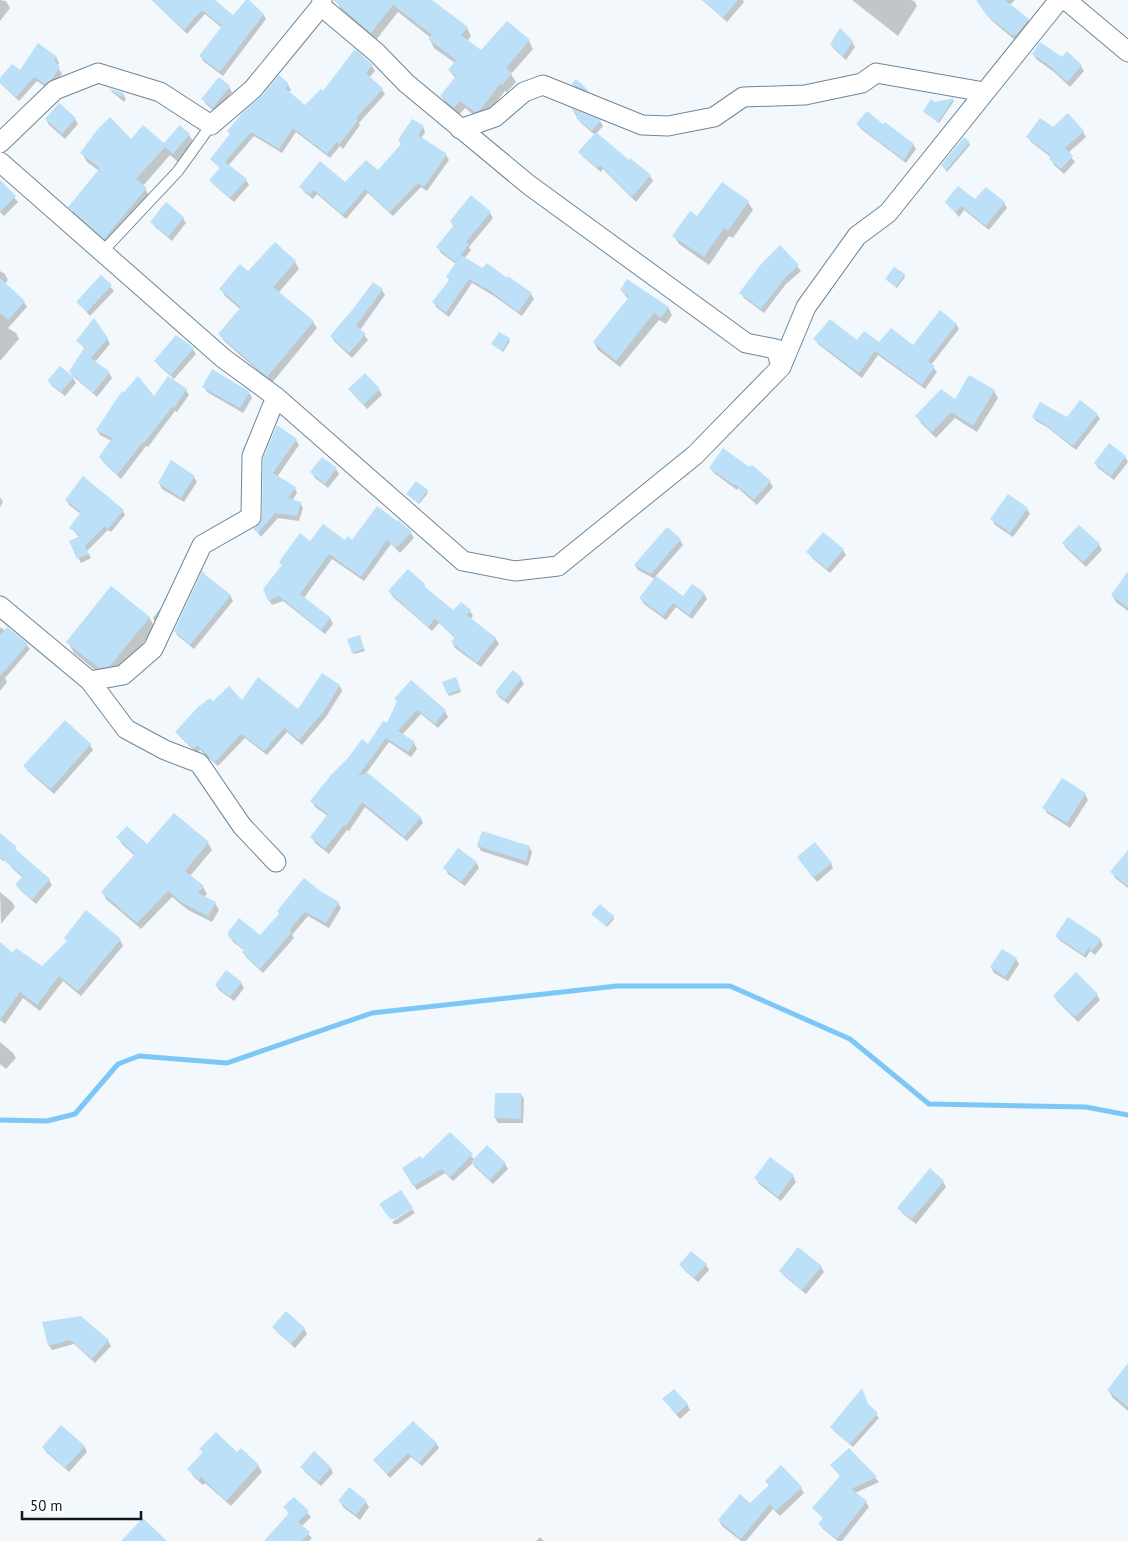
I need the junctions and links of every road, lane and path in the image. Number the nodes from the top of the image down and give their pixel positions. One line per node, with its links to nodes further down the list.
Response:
1 (1059, 0): 5 (street)
2 (1066, 0): 4 (street)
3 (322, 3): 6 (street); 7 (street)
4 (1128, 52)
5 (984, 92): 7 (street); 11 (street)
6 (211, 126): 8 (street); 10 (lane)
7 (460, 129): 11 (street)
8 (0, 142)
9 (0, 162): 10 (street)
10 (103, 251): 12 (street)
11 (781, 367): 12 (street)
12 (276, 397): 14 (street)
13 (0, 606): 14 (street)
14 (90, 681): 15 (street)
15 (276, 862)

